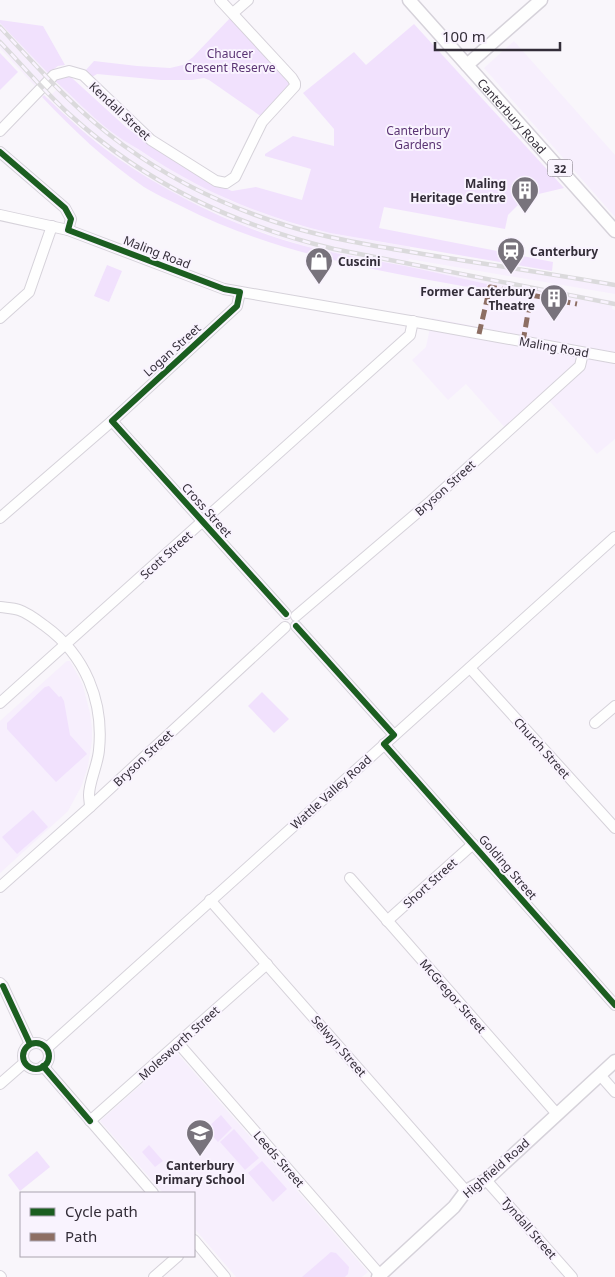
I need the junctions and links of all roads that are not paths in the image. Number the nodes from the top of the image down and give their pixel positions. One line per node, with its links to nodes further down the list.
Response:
1 (220, 0): 5 (street)
2 (248, 0): 5 (street)
3 (409, 0): 6 (main road, Canterbury Road / 32)
4 (540, 0): 6 (main road)
5 (233, 13): 7 (street, Kendall Street)
6 (467, 65): 12 (main road, Canterbury Road / 32)
7 (0, 131)
8 (0, 152): 11 (street)
9 (0, 215): 10 (street, Maling Road)
10 (52, 226): 11 (street, Maling Road); 14 (street)
11 (68, 230): 13 (street, Maling Road)
12 (615, 231)
13 (240, 292): 15 (street, Maling Road); 18 (street, Logan Street)
14 (0, 318)
15 (413, 322): 16 (street, Maling Road); 20 (street, Scott Street)
16 (583, 353): 17 (street, Maling Road); 23 (street, Bryson Street)
17 (615, 358)
18 (112, 420): 19 (street, Logan Street); 20 (street, Cross Street)
19 (0, 518)
20 (203, 522): 23 (street, Cross Street); 24 (street, Scott Street)
21 (615, 537): 25 (street, Wattle Valley Road)
22 (0, 607): 24 (street)
23 (292, 619): 29 (street, Cross Street); 31 (street, Bryson Street)
24 (66, 644): 26 (street, Scott Street); 31 (street)
25 (470, 668): 29 (street, Wattle Valley Road); 32 (street, Church Street)
26 (0, 703)
27 (615, 706): 28 (street)
28 (595, 723)
29 (394, 735): 30 (street, Wattle Valley Road)
30 (384, 744): 33 (street, Golding Street); 36 (street, Wattle Valley Road)
31 (90, 806): 35 (street, Bryson Street)
32 (615, 828)
33 (473, 844): 37 (street, Short Street); 40 (street, Golding Street)
34 (350, 878): 37 (street, McGregor Street)
35 (0, 887)
36 (210, 900): 38 (street, Selwyn Street); 43 (street, Wattle Valley Road)
37 (387, 921): 50 (street, McGregor Street)
38 (267, 964): 41 (street, Molesworth Street); 54 (street, Selwyn Street)
39 (0, 983): 42 (street)
40 (615, 1005)
41 (178, 1043): 51 (street, Molesworth Street); 57 (street, Leeds Street)
42 (30, 1044): 43 (street); 45 (street)
43 (47, 1048): 46 (street)
44 (615, 1061): 47 (main road, Highfield Road)
45 (24, 1063): 46 (street); 48 (street)
46 (43, 1066): 51 (street)
47 (600, 1075): 49 (street); 50 (main road, Highfield Road)
48 (0, 1084)
49 (615, 1092)
50 (557, 1114): 52 (main road, Highfield Road)
51 (90, 1121): 53 (street)
52 (486, 1180): 54 (main road, Highfield Road); 60 (street, Tyndall Street)
53 (152, 1192)
54 (466, 1192): 57 (main road, Highfield Road)
55 (195, 1242): 59 (street)
56 (177, 1257): 58 (street)
57 (380, 1276)
58 (154, 1277)
59 (225, 1277)
60 (572, 1277)

